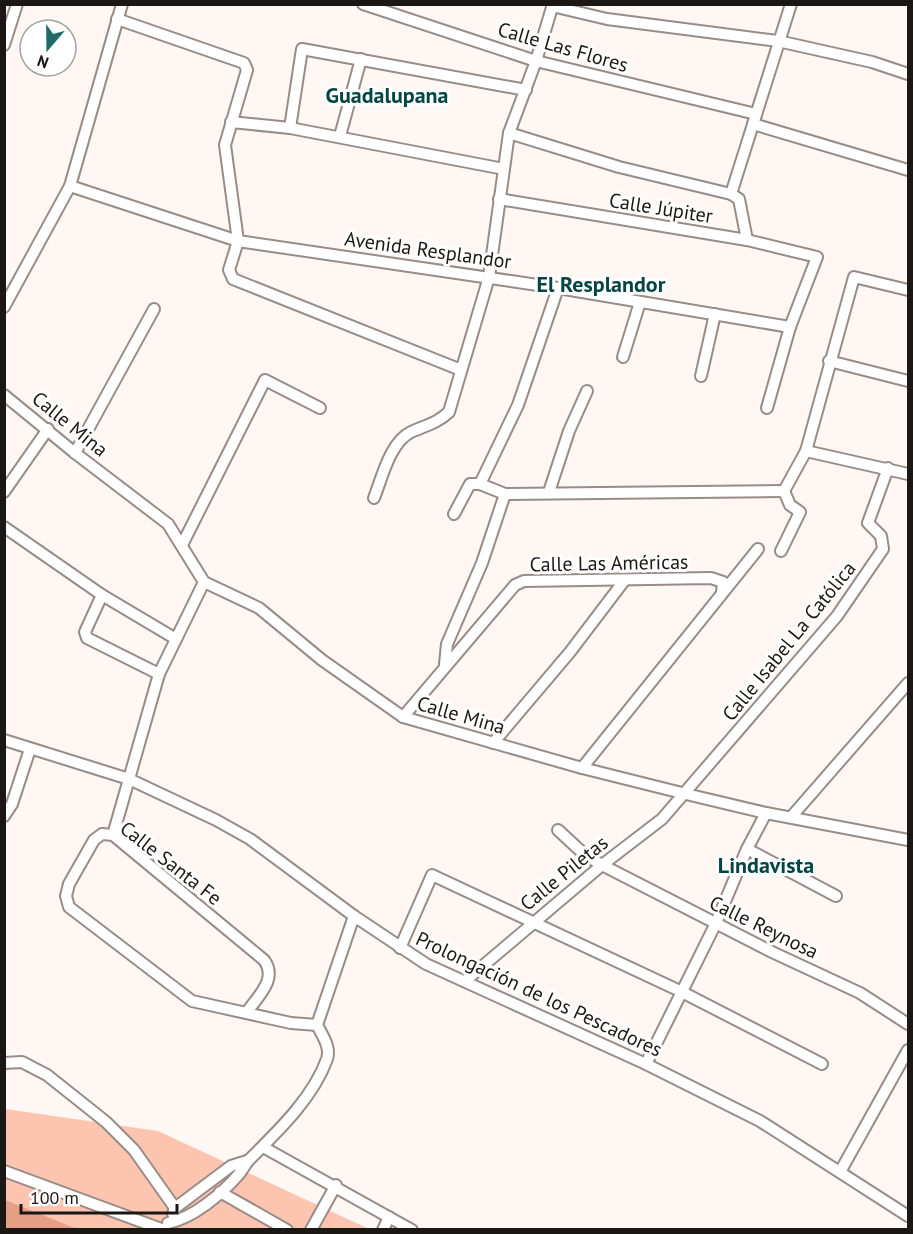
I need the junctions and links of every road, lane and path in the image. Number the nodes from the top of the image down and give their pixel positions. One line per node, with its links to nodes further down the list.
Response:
1 (122, 4): 6 (street)
2 (363, 4): 10 (street, Calle Las Flores)
3 (791, 4): 7 (street)
4 (553, 5): 7 (street); 10 (street)
5 (12, 7): 8 (street)
6 (117, 19): 14 (street); 20 (street)
7 (778, 41): 11 (street); 13 (street)
8 (4, 45)
9 (361, 59): 12 (street); 15 (street); 17 (street)
10 (536, 61): 12 (street); 13 (street, Calle Las Flores)
11 (909, 74)
12 (526, 90): 16 (street)
13 (754, 119): 19 (street, Calle Las Flores); 21 (street)
14 (231, 122): 15 (street); 24 (street)
15 (290, 128): 17 (street)
16 (508, 133): 18 (street); 21 (street)
17 (340, 136): 18 (street)
18 (504, 169): 22 (street)
19 (909, 170)
20 (70, 186): 24 (street, Avenida Resplandor); 29 (street)
21 (732, 194): 23 (street)
22 (499, 199): 23 (street, Calle Júpiter); 25 (street)
23 (747, 240): 32 (street, Calle Júpiter)
24 (238, 241): 25 (street, Avenida Resplandor); 35 (street)
25 (489, 277): 26 (street, Avenida Resplandor); 35 (street)
26 (558, 288): 28 (street, Avenida Resplandor); 47 (street)
27 (909, 290): 34 (street)
28 (640, 302): 31 (street, Avenida Resplandor); 33 (street)
29 (4, 307)
30 (154, 309): 44 (street)
31 (715, 314): 32 (street, Avenida Resplandor); 36 (street)
32 (790, 327): 41 (street)
33 (623, 357)
34 (829, 361): 37 (street); 43 (street)
35 (461, 370): 52 (street)
36 (701, 376)
37 (909, 381)
38 (587, 391): 50 (street)
39 (4, 394): 42 (street, Calle Mina)
40 (320, 408): 55 (street)
41 (767, 408)
42 (48, 429): 44 (street, Calle Mina); 49 (street)
43 (806, 451): 45 (street); 48 (street)
44 (75, 453): 55 (street, Calle Mina)
45 (888, 468): 46 (street); 72 (street, Calle Isabel La Católica)
46 (909, 474)
47 (480, 484): 51 (street); 53 (street)
48 (784, 491): 50 (street); 57 (street)
49 (4, 492)
50 (549, 492): 51 (street)
51 (505, 494): 63 (street)
52 (374, 498)
53 (454, 514)
54 (4, 527): 61 (street)
55 (183, 543): 59 (street, Calle Mina)
56 (758, 549): 60 (street)
57 (781, 551)
58 (624, 581): 60 (street, Calle Las Américas); 63 (street, Calle Las Américas); 68 (street)
59 (204, 582): 62 (street); 66 (street, Calle Mina)
60 (722, 592): 70 (street)
61 (102, 596): 62 (street); 64 (street)
62 (176, 639): 64 (street)
63 (445, 664): 66 (street, Calle Las Américas)
64 (159, 674): 71 (street)
65 (909, 683): 75 (street)
66 (403, 717): 68 (street, Calle Mina)
67 (4, 740): 69 (street, Prolongación de los Pescadores)
68 (493, 743): 70 (street, Calle Mina)
69 (30, 749): 71 (street, Prolongación de los Pescadores); 74 (street)
70 (582, 768): 72 (street, Calle Mina)
71 (129, 779): 77 (street); 82 (street, Prolongación de los Pescadores)
72 (686, 794): 73 (street, Calle Mina); 80 (street, Calle Piletas)
73 (766, 813): 75 (street, Calle Mina); 79 (street)
74 (4, 816)
75 (792, 816): 78 (street, Calle Mina)
76 (558, 830): 80 (street, Calle Reynosa)
77 (113, 835): 88 (street, Calle Santa Fe); 88 (street, Calle Santa Fe)
78 (909, 840)
79 (747, 849): 81 (street); 84 (street)
80 (602, 865): 83 (street, Calle Piletas); 84 (street, Calle Reynosa)
81 (836, 896)
82 (354, 916): 85 (street, Prolongación de los Pescadores); 90 (street)
83 (534, 921): 85 (street); 86 (street, Calle Piletas); 87 (street)
84 (716, 923): 87 (street); 89 (street, Calle Reynosa)
85 (400, 948): 86 (street, Prolongación de los Pescadores)
86 (465, 981): 93 (street, Prolongación de los Pescadores)
87 (680, 991): 93 (street); 94 (street)
88 (247, 1012): 90 (street)
89 (909, 1024)
90 (317, 1025): 95 (street)
91 (909, 1050): 98 (street)
92 (4, 1063): 101 (street)
93 (646, 1064): 98 (street, Prolongación de los Pescadores)
94 (822, 1064)
95 (263, 1147): 96 (street); 99 (street)
96 (247, 1161): 100 (street); 101 (street)
97 (4, 1171): 104 (street)
98 (840, 1172): 102 (street, Prolongación de los Pescadores)
99 (336, 1185): 103 (street); 106 (street)
100 (220, 1192): 104 (street); 105 (street)
101 (175, 1208): 104 (street)
102 (909, 1216)
103 (389, 1217): 107 (street); 108 (street)
104 (165, 1227)
105 (287, 1230)
106 (311, 1230)
107 (382, 1230)
108 (412, 1230)

